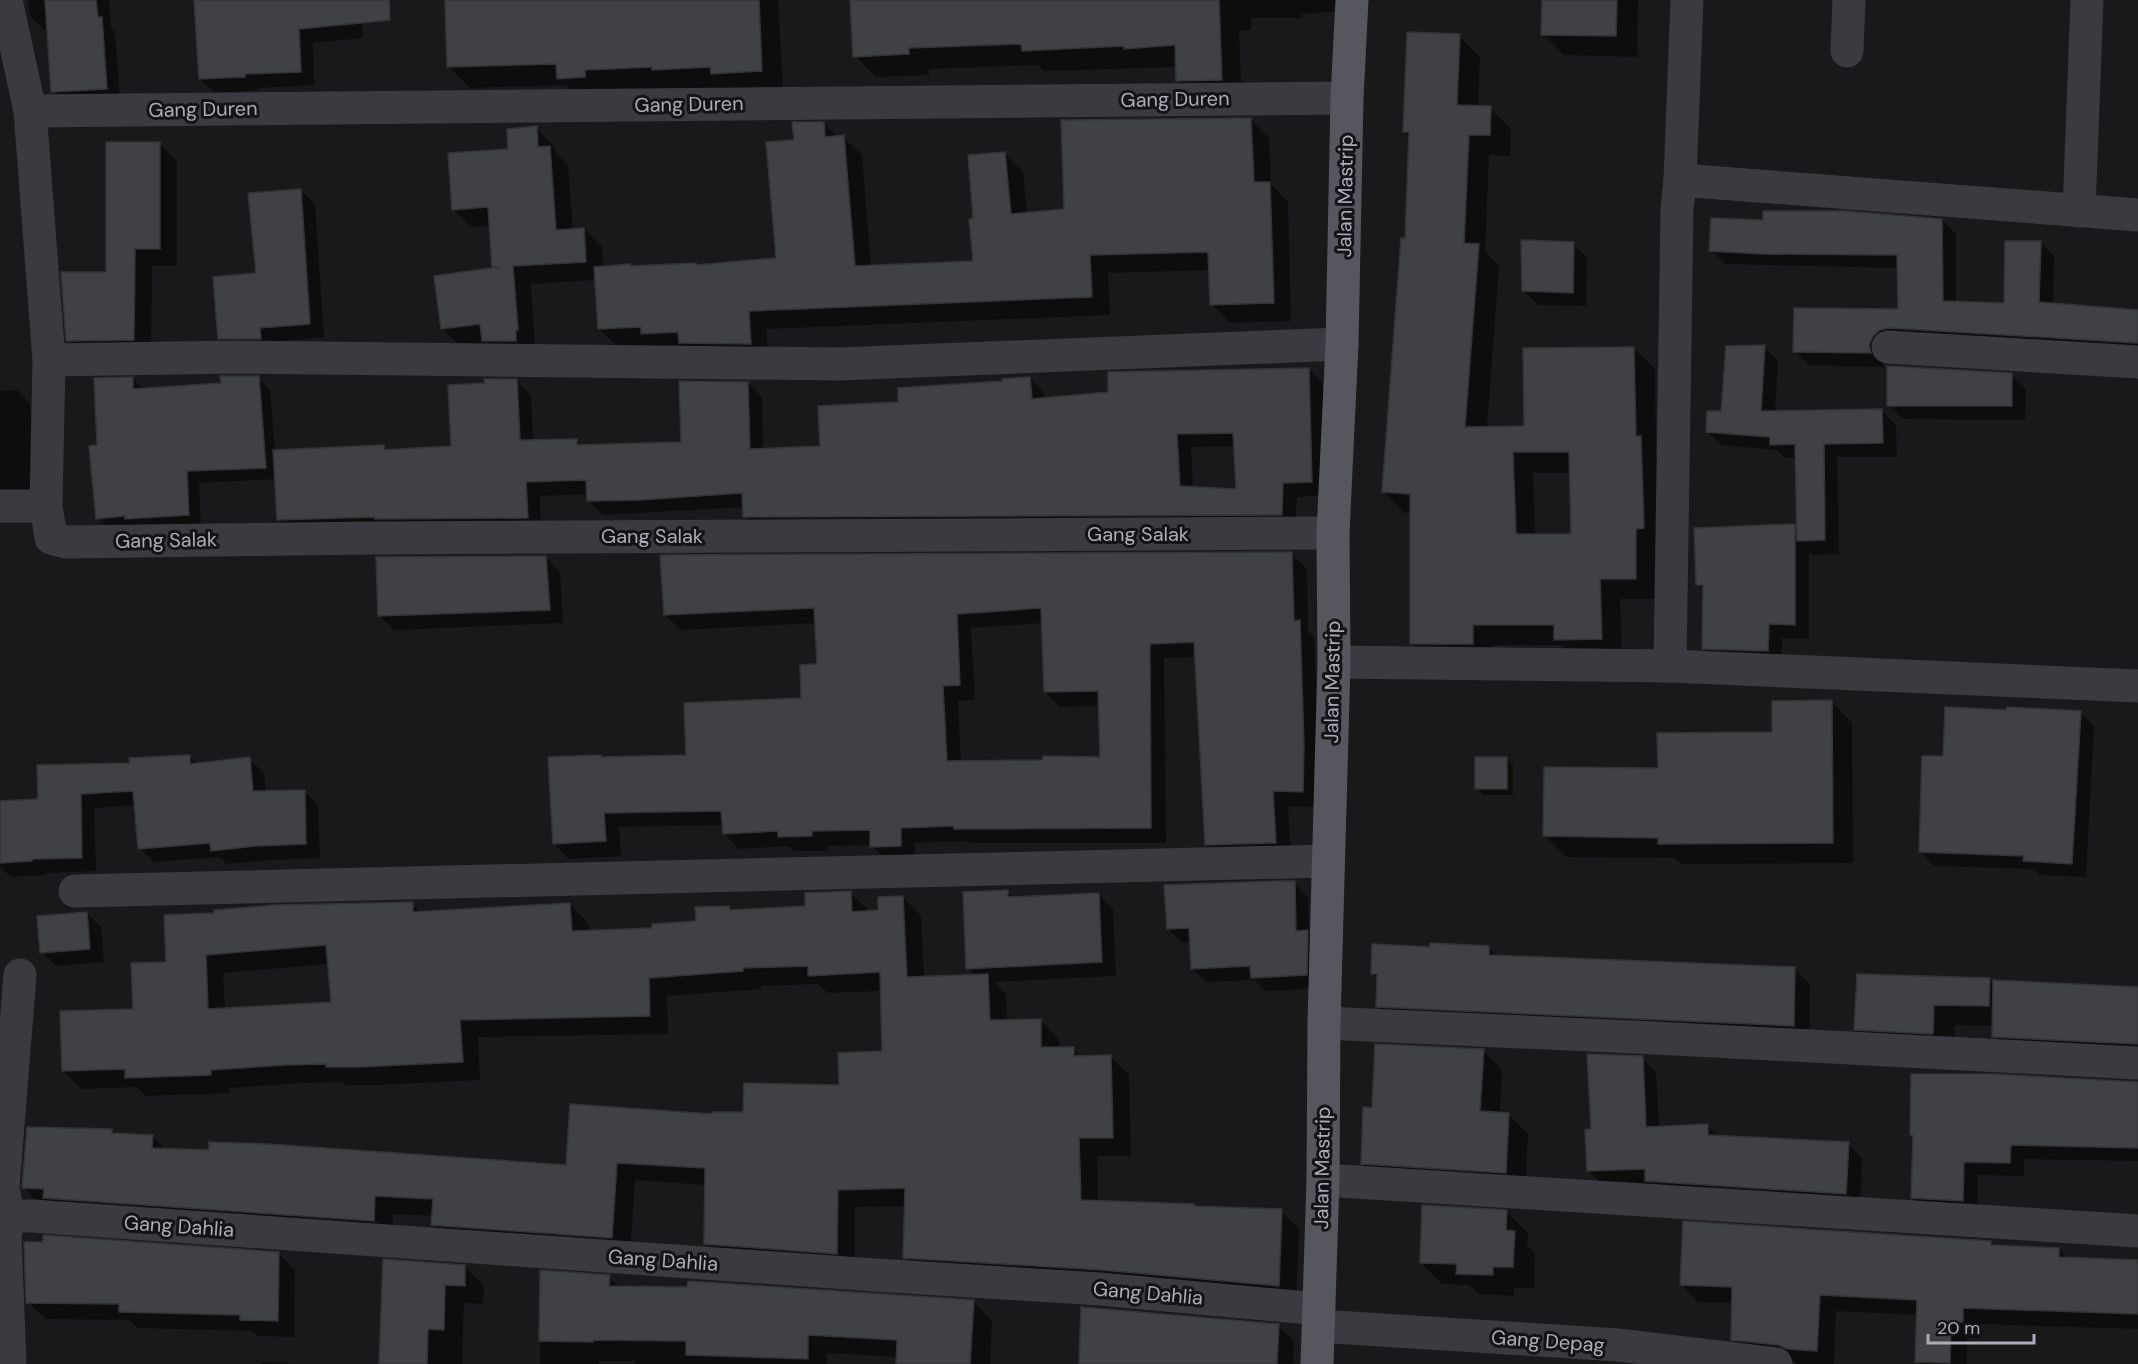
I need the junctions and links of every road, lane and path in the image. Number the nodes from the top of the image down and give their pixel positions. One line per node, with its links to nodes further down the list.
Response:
1 (6, 0): 8 (street)
2 (1352, 0): 7 (main road, Jalan Mastrip)
3 (1687, 0): 9 (street)
4 (1849, 0): 6 (street)
5 (2087, 0): 10 (street)
6 (1847, 51)
7 (1347, 98): 8 (street, Gang Duren); 12 (main road, Jalan Mastrip)
8 (30, 111): 14 (street)
9 (1680, 180): 10 (street); 20 (street)
10 (2079, 211): 11 (street)
11 (2138, 214)
12 (1342, 344): 14 (street); 18 (main road, Jalan Mastrip)
13 (1888, 347): 15 (street)
14 (49, 360): 17 (street)
15 (2138, 362)
16 (0, 506): 17 (street)
17 (46, 506): 18 (street, Gang Salak)
18 (1333, 533): 19 (main road, Jalan Mastrip)
19 (1334, 662): 20 (street); 22 (main road, Jalan Mastrip)
20 (1670, 666): 21 (street)
21 (2138, 686)
22 (1328, 861): 23 (street); 25 (main road, Jalan Mastrip)
23 (75, 891)
24 (20, 975): 28 (street)
25 (1324, 1023): 26 (street); 27 (main road, Jalan Mastrip)
26 (2138, 1063)
27 (1323, 1180): 29 (street); 30 (main road, Jalan Mastrip)
28 (9, 1220): 30 (street, Gang Dahlia); 31 (street)
29 (2138, 1231)
30 (1319, 1318): 32 (main road, Jalan Mastrip); 33 (street, Gang Depag)
31 (10, 1364)
32 (1317, 1364)
33 (1776, 1364)

